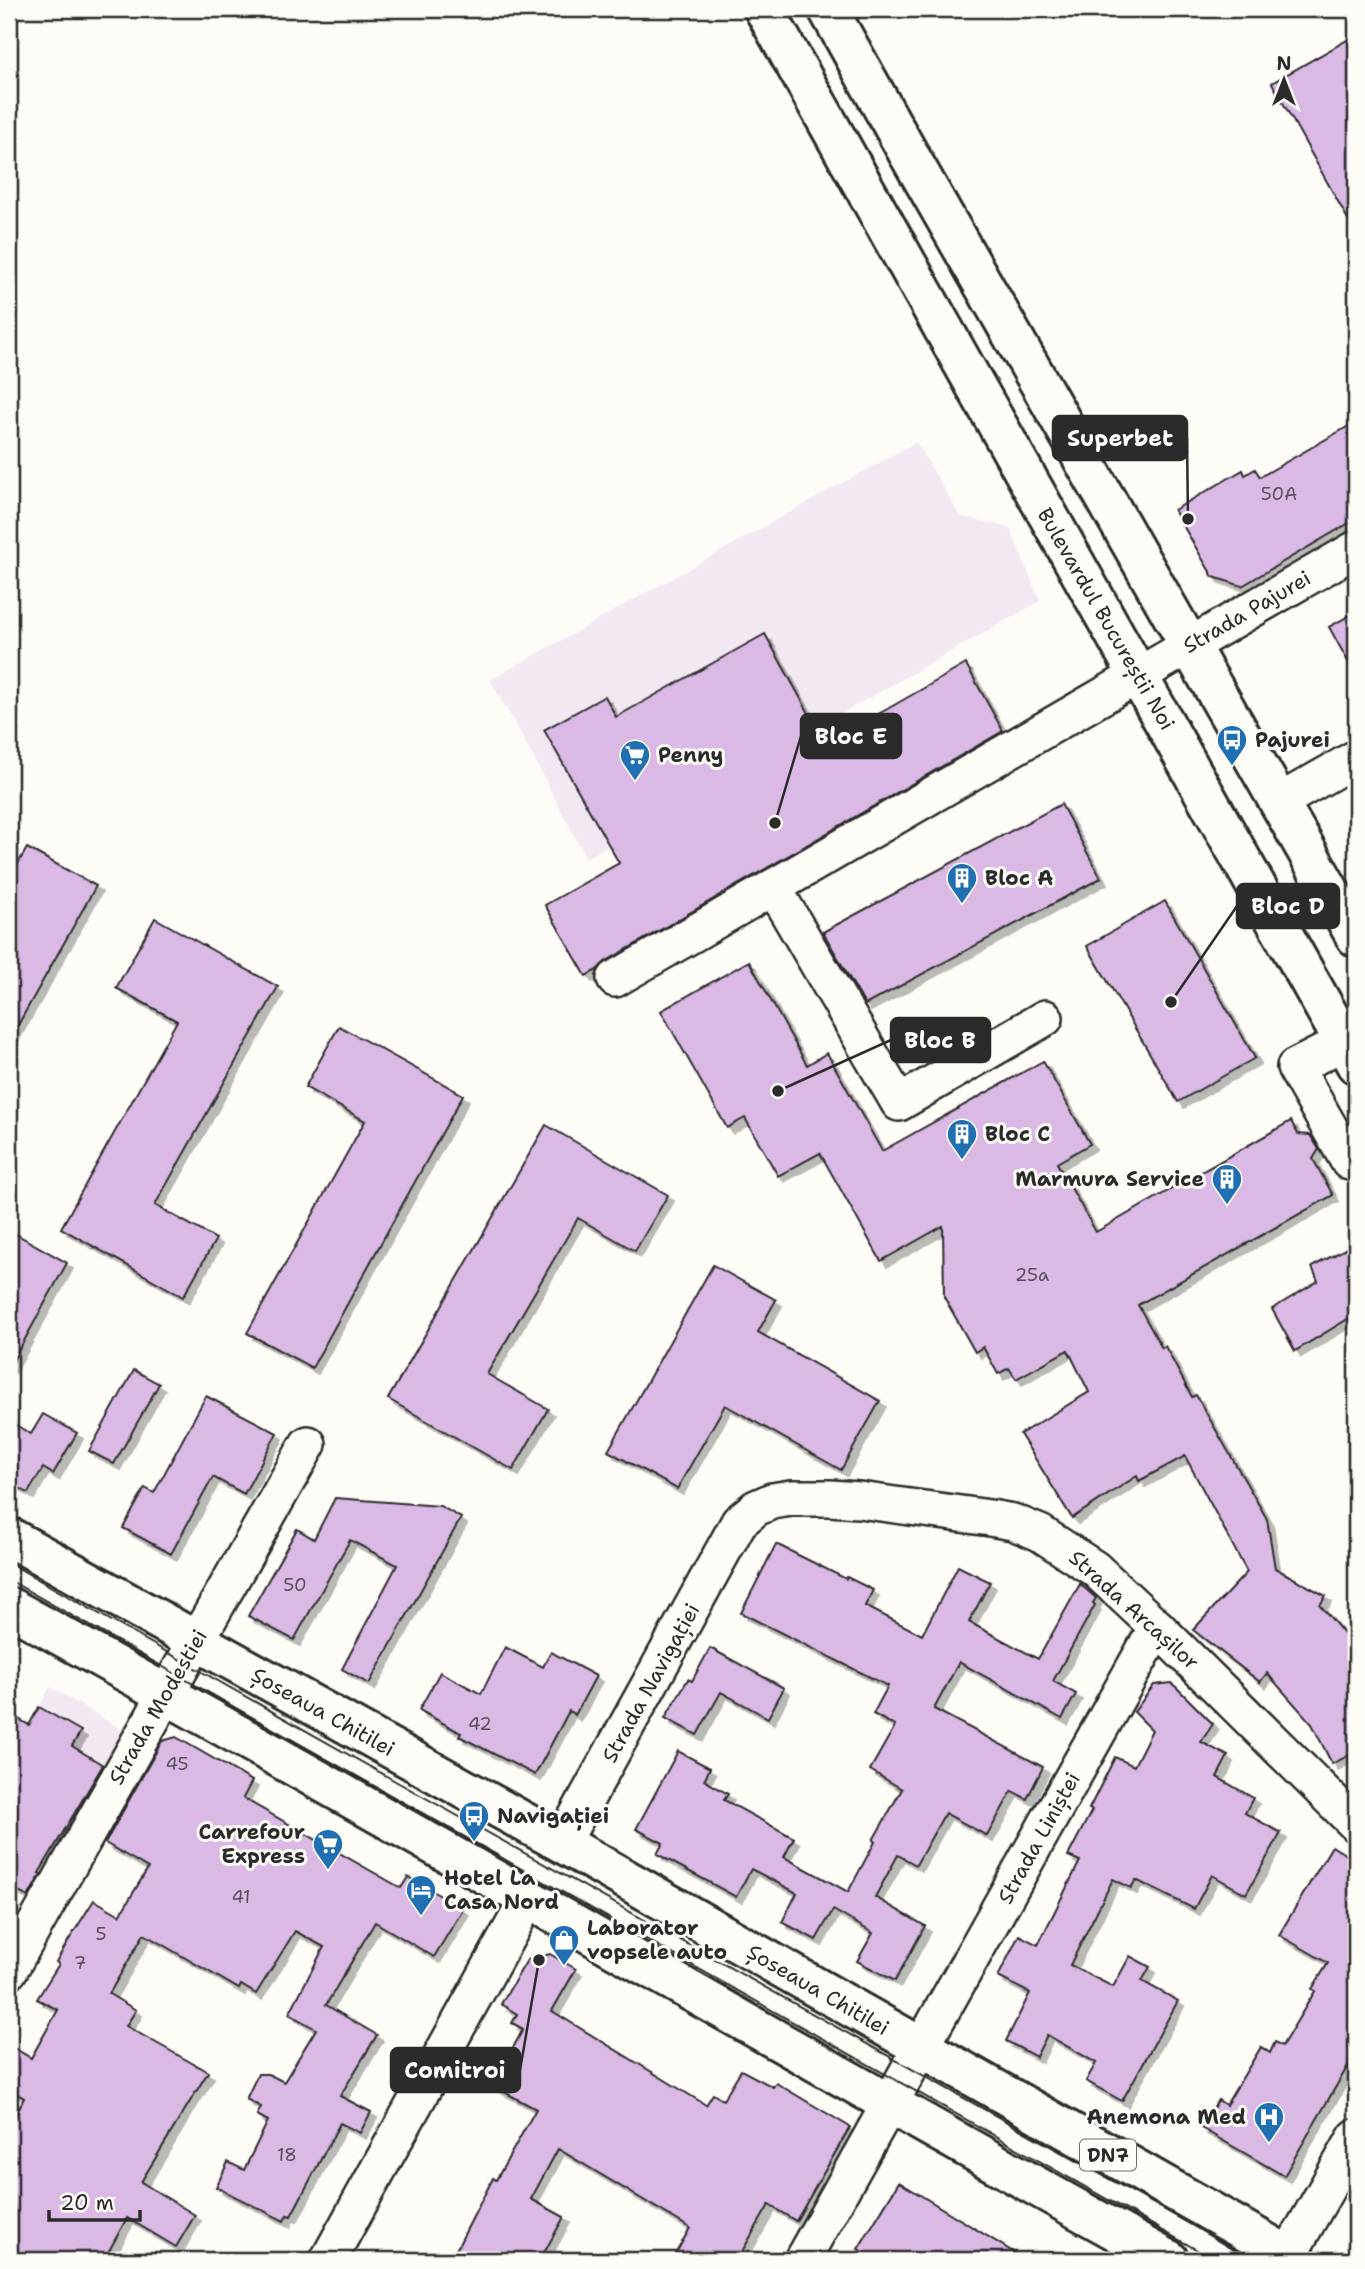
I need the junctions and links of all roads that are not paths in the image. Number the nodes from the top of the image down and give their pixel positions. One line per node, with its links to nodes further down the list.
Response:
1 (764, 9): 4 (main road, Bulevardul Bucureștii Noi)
2 (828, 9): 3 (main road)
3 (908, 153): 4 (main road); 6 (main road)
4 (856, 173): 7 (main road, Bulevardul Bucureștii Noi)
5 (1356, 550): 6 (street, Strada Pajurei)
6 (1189, 644): 7 (street, Strada Pajurei); 9 (main road)
7 (1137, 675): 10 (street, Strada Pajurei); 14 (main road, Bulevardul Bucureștii Noi)
8 (1356, 758): 9 (street)
9 (1279, 802): 11 (main road)
10 (773, 887): 12 (street, Strada Pajurei); 13 (street)
11 (1356, 937)
12 (615, 979)
13 (1045, 1018)
14 (1350, 1053): 15 (street)
15 (1349, 1162)
16 (308, 1444): 21 (street, Strada Modestiei)
17 (739, 1522): 20 (street, Strada Arcașilor); 24 (street, Strada Navigației)
18 (9, 1537): 21 (main road, Șoseaua Chitilei / DN7)
19 (9, 1607): 22 (main road)
20 (1157, 1627): 23 (street, Strada Arcașilor); 27 (street, Strada Liniștei)
21 (195, 1642): 22 (street, Strada Modestiei); 24 (main road, Șoseaua Chitilei / DN7)
22 (166, 1693): 25 (main road); 26 (street, Strada Modestiei)
23 (1356, 1824)
24 (562, 1843): 27 (main road, Șoseaua Chitilei / DN7)
25 (528, 1899): 28 (main road); 31 (street)
26 (9, 1970)
27 (920, 2049): 28 (street, Strada Liniștei); 30 (main road, Șoseaua Chitilei / DN7)
28 (889, 2105): 32 (street); 33 (main road)
29 (1356, 2137): 30 (street)
30 (1292, 2258)
31 (328, 2260)
32 (803, 2260)
33 (1169, 2260)

